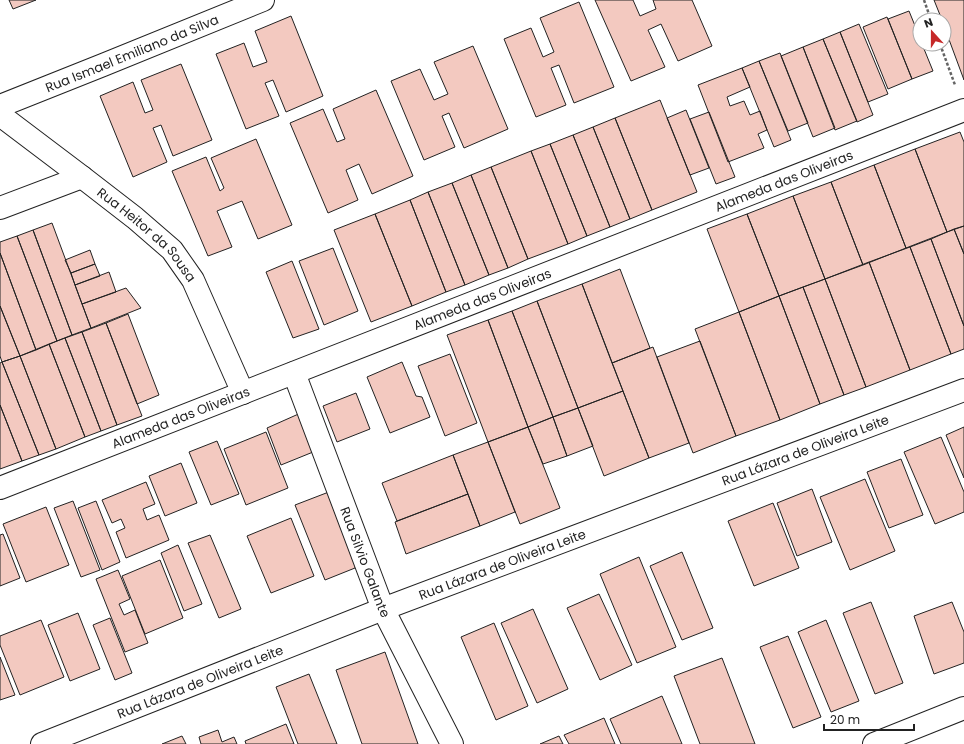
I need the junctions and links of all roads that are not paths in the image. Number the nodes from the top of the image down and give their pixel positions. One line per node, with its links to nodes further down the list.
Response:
1 (263, 0): 2 (street, Rua Ismael Emiliano da Silva)
2 (0, 106)
3 (964, 110): 7 (street, Alameda das Oliveiras)
4 (0, 115): 5 (street, Rua Heitor da Sousa)
5 (82, 176): 6 (street); 9 (street, Rua Heitor da Sousa)
6 (0, 208)
7 (294, 373): 9 (street, Alameda das Oliveiras); 11 (street, Rua Silvio Galante)
8 (964, 390): 11 (street, Rua Lázara de Oliveira Leite)
9 (243, 393): 10 (street, Alameda das Oliveiras)
10 (0, 488)
11 (383, 609): 13 (street, Rua Lázara de Oliveira Leite); 14 (street, Rua Silvio Galante)
12 (964, 708): 15 (street)
13 (42, 744)
14 (452, 744)
15 (874, 744)

